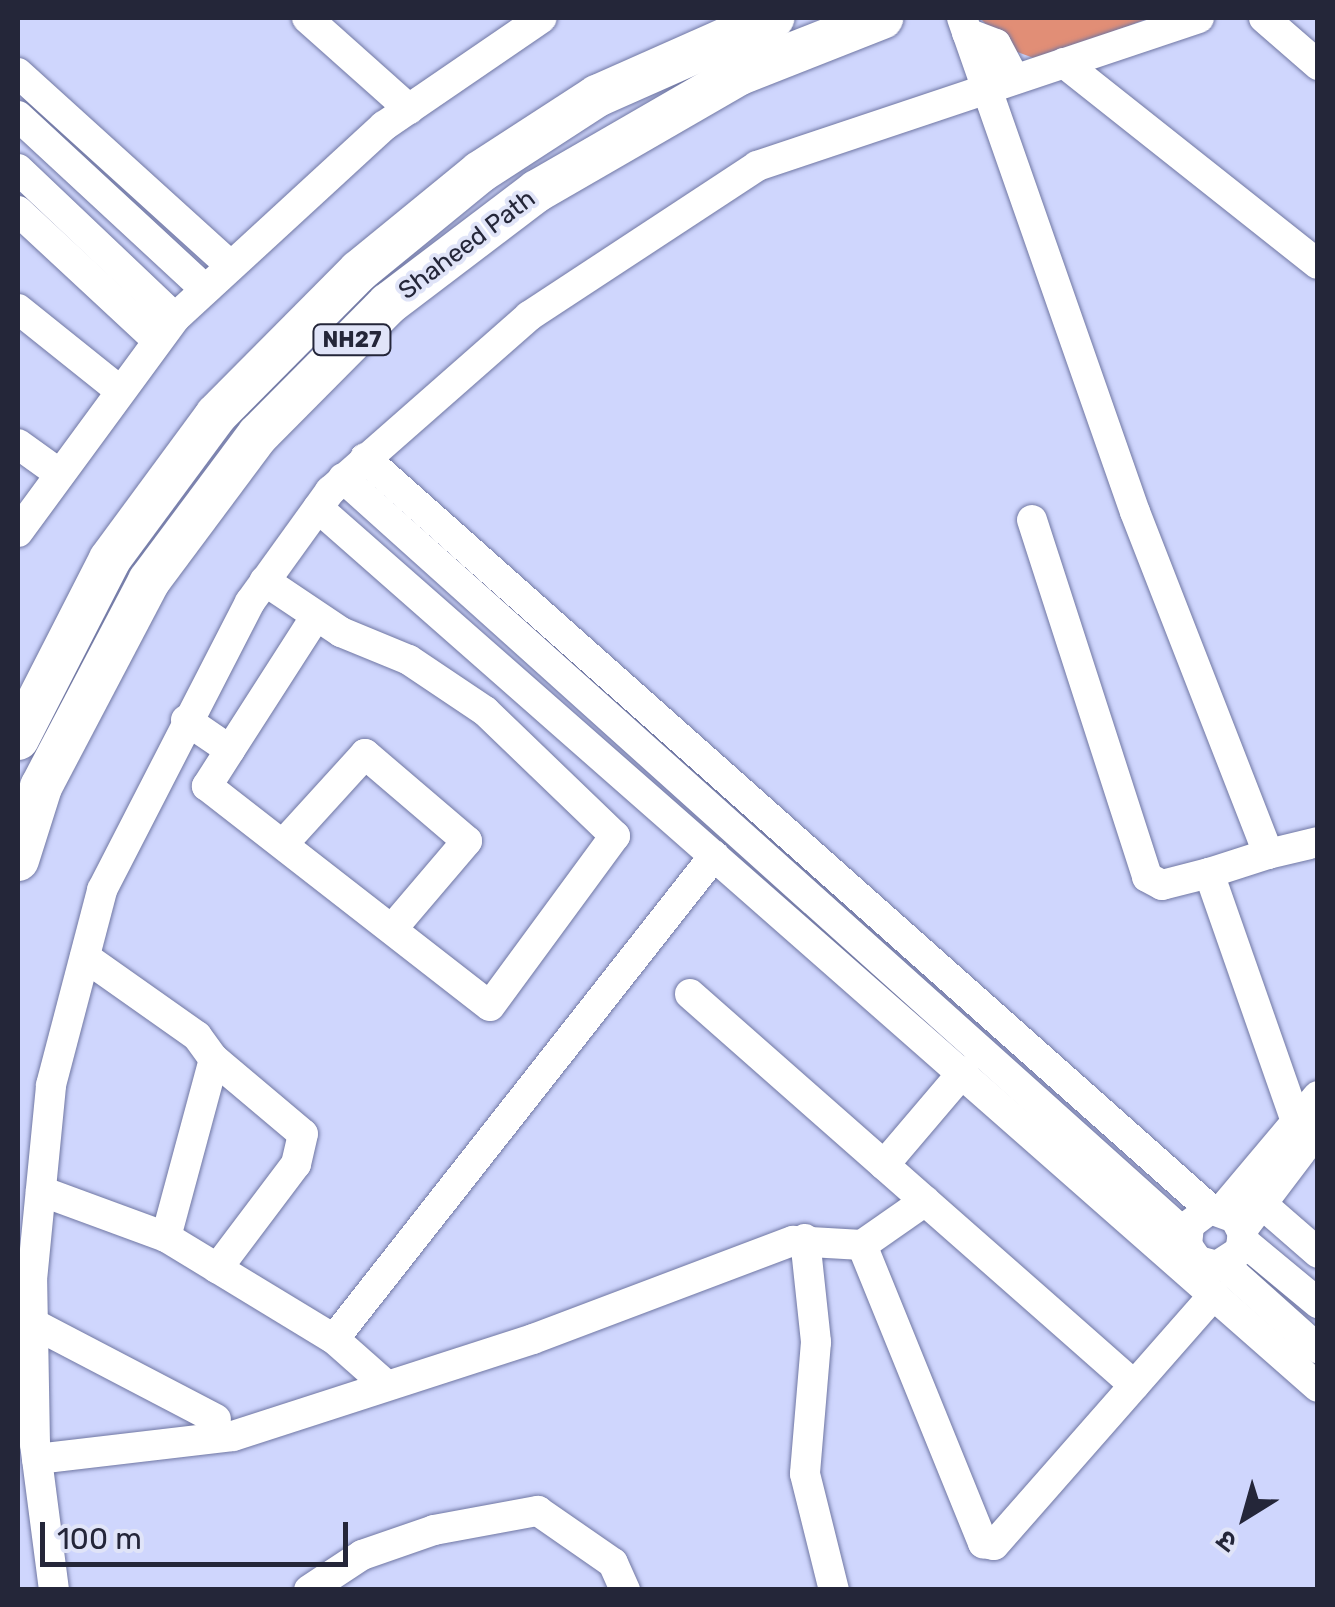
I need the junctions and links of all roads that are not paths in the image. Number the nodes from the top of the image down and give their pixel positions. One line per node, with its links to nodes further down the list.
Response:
1 (307, 18): 13 (street)
2 (773, 18): 32 (highway, Shaheed Path / NH27)
3 (882, 18): 38 (highway, Shaheed Path / NH27)
4 (1199, 18): 8 (street)
5 (1264, 18): 9 (street)
6 (533, 19): 13 (street)
7 (968, 35): 11 (street); 12 (street)
8 (1064, 63): 11 (street); 17 (street)
9 (1318, 66)
10 (18, 73): 18 (street)
11 (1011, 79): 12 (street); 36 (street)
12 (954, 104): 24 (street)
13 (409, 109): 18 (street)
14 (18, 116): 19 (street)
15 (18, 170): 21 (street)
16 (18, 211): 21 (street)
17 (1318, 264)
18 (230, 265): 19 (street)
19 (205, 289): 21 (street)
20 (18, 310): 22 (street)
21 (166, 329): 22 (street)
22 (119, 390): 25 (street)
23 (18, 444): 25 (street)
24 (354, 468): 26 (street); 51 (street); 52 (street)
25 (56, 472): 28 (street)
26 (318, 508): 29 (street); 37 (street)
27 (1032, 520): 39 (street)
28 (18, 532)
29 (265, 582): 30 (street); 31 (street)
30 (316, 616): 33 (street); 40 (street)
31 (186, 720): 33 (street); 41 (street)
32 (18, 739)
33 (230, 750): 34 (street)
34 (285, 842): 40 (street); 40 (street)
35 (1318, 842): 36 (street)
36 (1268, 854): 39 (street)
37 (714, 856): 44 (street); 62 (street)
38 (18, 860)
39 (1209, 873): 46 (street)
40 (393, 928)
41 (85, 958): 43 (street); 48 (street)
42 (690, 994): 47 (street)
43 (214, 1059): 53 (street); 58 (street)
44 (964, 1071): 47 (street); 59 (street)
45 (1318, 1096): 46 (street)
46 (1305, 1133): 49 (street)
47 (884, 1165): 50 (street)
48 (41, 1191): 53 (street); 61 (street)
49 (1251, 1194): 51 (street); 56 (street)
50 (925, 1201): 55 (street); 65 (street)
51 (1229, 1222): 52 (street); 57 (street); 60 (street)
52 (1186, 1235): 57 (street)
53 (166, 1236): 58 (street)
54 (805, 1240): 55 (street); 64 (street); 72 (street)
55 (862, 1245): 65 (street)
56 (1318, 1253)
57 (1223, 1264): 63 (street)
58 (217, 1269): 62 (street)
59 (1214, 1294): 65 (street); 66 (street)
60 (1318, 1303)
61 (36, 1326): 67 (street); 68 (street)
62 (334, 1339): 64 (street)
63 (1318, 1349)
64 (384, 1384): 68 (street)
65 (1134, 1385)
66 (1318, 1387)
67 (216, 1418)
68 (37, 1458): 69 (street)
69 (54, 1590)
70 (309, 1590): 71 (street)
71 (625, 1590)
72 (834, 1590)

